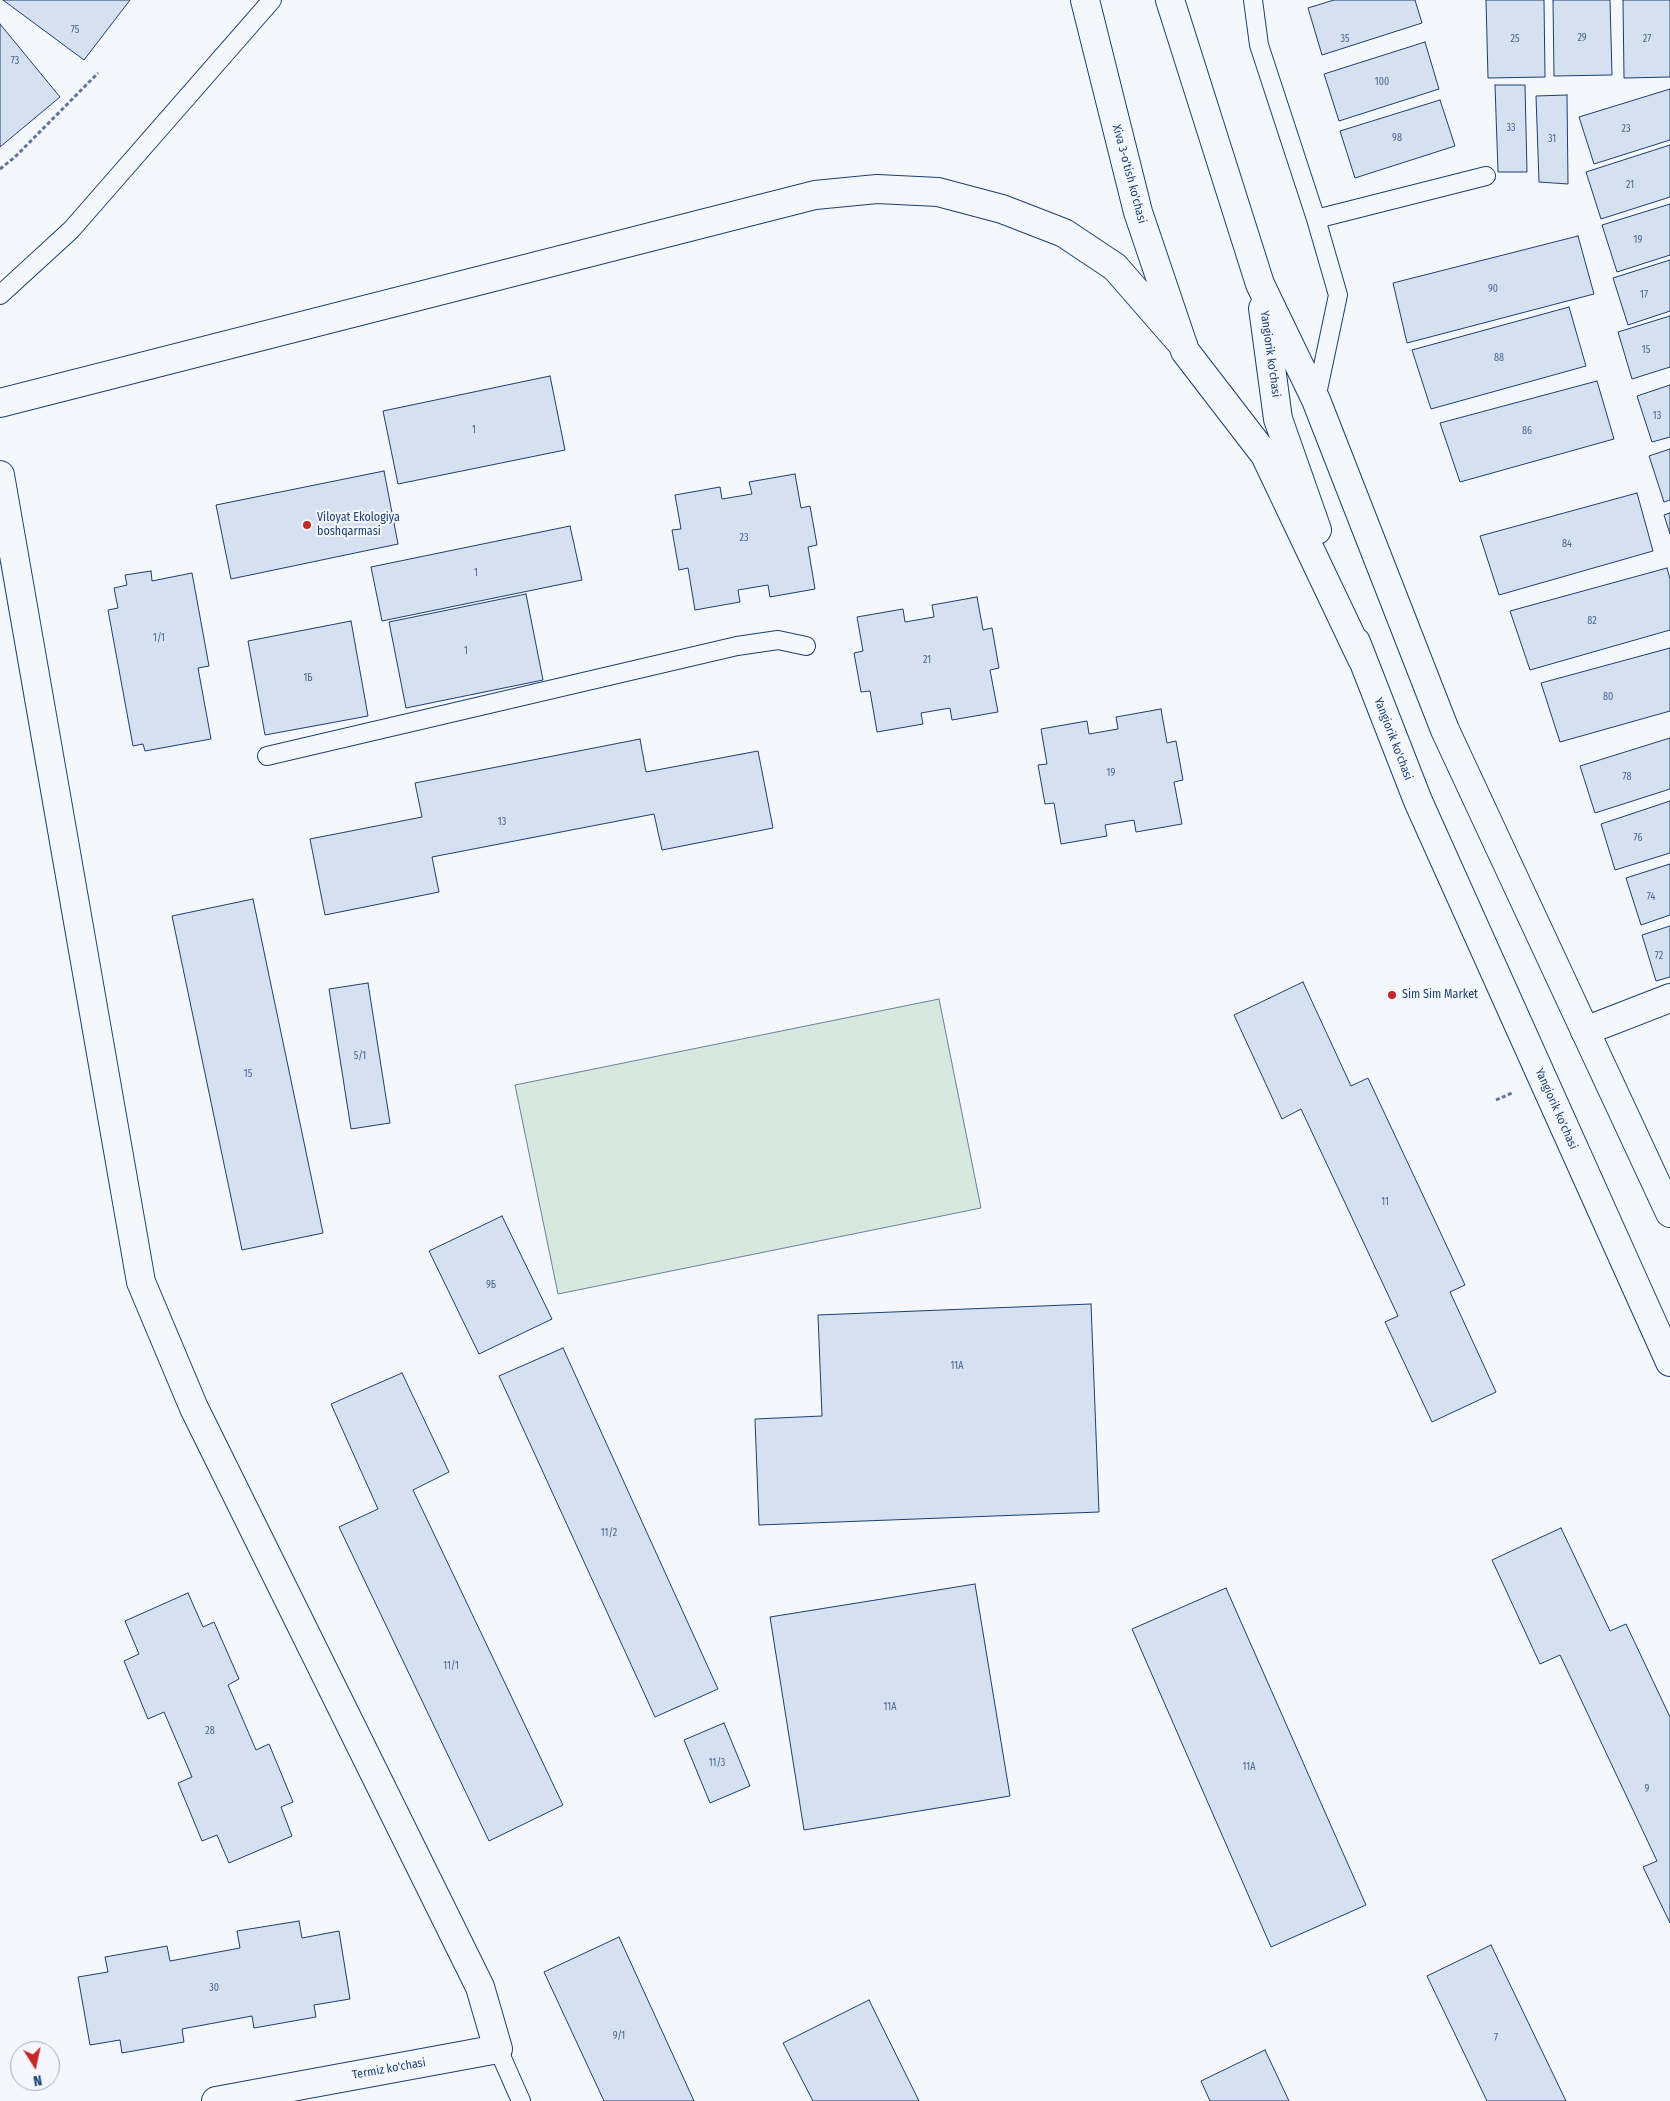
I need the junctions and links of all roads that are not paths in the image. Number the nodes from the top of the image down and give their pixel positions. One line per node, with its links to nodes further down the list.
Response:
1 (272, 0): 8 (lane)
2 (1086, 0): 9 (main road, Xiva 3-o'tish ko'chasi)
3 (1170, 0): 7 (main road)
4 (1253, 0): 6 (lane)
5 (1486, 176): 6 (lane)
6 (1316, 219): 10 (lane)
7 (1260, 284): 10 (main road, Yangiorik ko'chasi); 14 (main road, Yangiorik ko'chasi)
8 (0, 295)
9 (1183, 345): 11 (main road); 14 (main road)
10 (1316, 400): 17 (main road, Yangiorik ko'chasi)
11 (0, 404)
12 (0, 475): 20 (main road)
13 (806, 646): 15 (lane)
14 (1362, 659): 19 (main road, Yangiorik ko'chasi)
15 (267, 756)
16 (1670, 998): 17 (main road)
17 (1585, 1032): 18 (main road, Yangiorik ko'chasi)
18 (1670, 1213)
19 (1670, 1362)
20 (498, 2049): 21 (main road, Termiz ko'chasi); 22 (lane)
21 (216, 2101)
22 (521, 2101)

